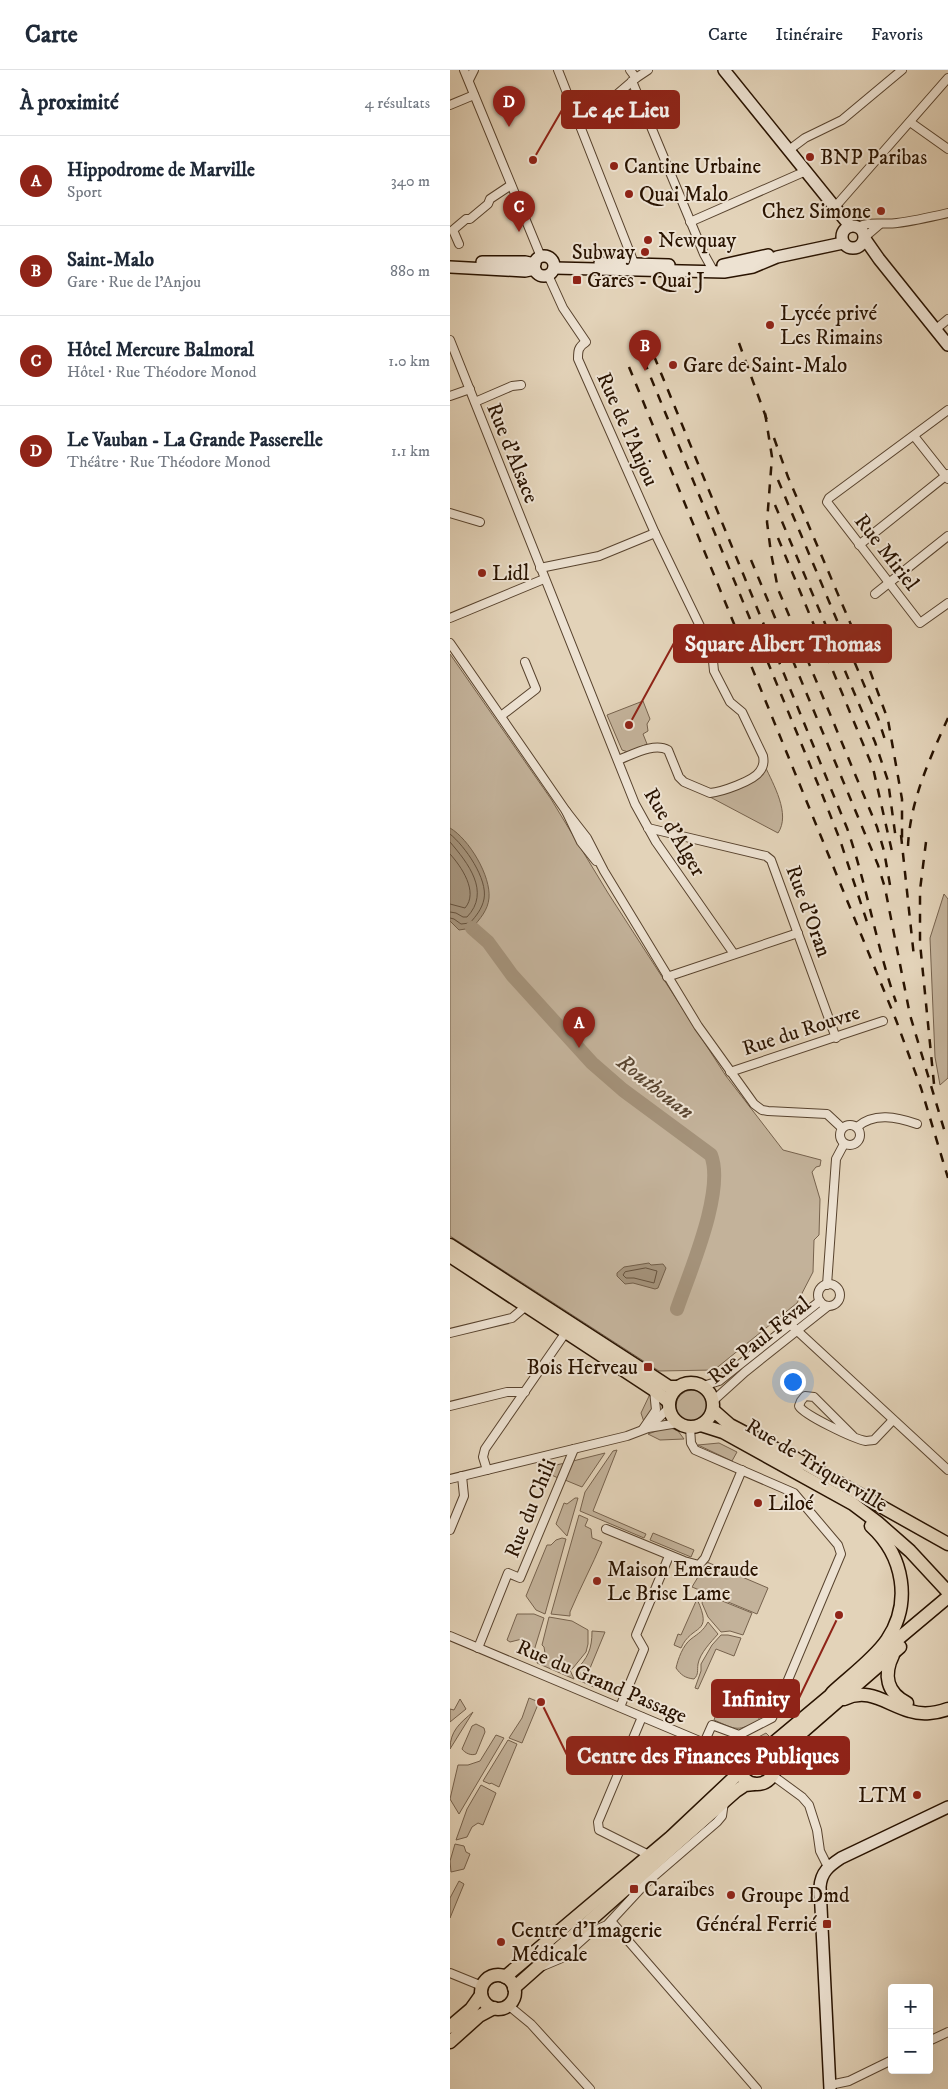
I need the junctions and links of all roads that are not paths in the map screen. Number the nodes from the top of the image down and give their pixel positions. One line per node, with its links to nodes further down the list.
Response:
1 (464, 70): 9 (street)
2 (474, 70): 9 (street)
3 (558, 70): 14 (street)
4 (630, 70): 10 (street)
5 (648, 70): 10 (street)
6 (724, 70): 16 (street)
7 (902, 70): 16 (street)
8 (948, 78): 13 (street)
9 (469, 80): 11 (street)
10 (634, 80): 14 (street); 21 (street)
11 (474, 94): 12 (street); 18 (street)
12 (450, 105)
13 (910, 122): 15 (street); 19 (street)
14 (580, 126): 30 (street)
15 (948, 149)
16 (789, 150): 17 (street)
17 (806, 171): 19 (street); 21 (street)
18 (510, 185): 25 (street); 29 (street)
19 (835, 207): 23 (street)
20 (948, 213): 22 (street)
21 (690, 222): 33 (street)
22 (879, 225): 23 (street); 23 (street)
23 (859, 232): 24 (street); 26 (street); 27 (street)
24 (843, 242): 26 (street); 33 (street)
25 (459, 244)
26 (855, 249): 27 (street)
27 (879, 259): 35 (street)
28 (450, 260): 29 (street)
29 (537, 263): 31 (street); 32 (street); 32 (street)
30 (634, 263): 32 (street); 33 (street)
31 (450, 267)
32 (552, 269): 33 (street); 47 (street, Rue de l'Anjou)
33 (711, 269)
34 (948, 320): 35 (street)
35 (936, 329): 37 (street)
36 (450, 340): 39 (street, Rue d'Alsace)
37 (948, 345)
38 (521, 385): 41 (street)
39 (470, 389): 40 (street); 41 (street, Rue d'Alsace)
40 (450, 396)
41 (474, 402): 50 (street, Rue d'Alsace)
42 (948, 410): 43 (street)
43 (914, 436): 44 (street); 49 (street, Rue Miriel)
44 (947, 476): 49 (street)
45 (450, 513): 46 (street)
46 (480, 522)
47 (655, 533): 50 (street); 59 (street)
48 (948, 536): 52 (street)
49 (859, 545): 52 (street, Rue Miriel)
50 (540, 568): 51 (street, Rue d'Alsace)
51 (544, 580): 55 (street); 59 (street, Rue d'Alger)
52 (889, 583): 53 (street); 54 (street, Rue Miriel)
53 (875, 594)
54 (948, 603)
55 (450, 618)
56 (450, 643): 58 (street)
57 (525, 662): 58 (street)
58 (501, 716): 63 (street)
59 (618, 760): 60 (street, Rue d'Alger)
60 (648, 828): 61 (street, Rue d'Oran); 62 (street, Rue d'Alger)
61 (798, 933): 62 (street); 65 (street, Rue d'Oran)
62 (734, 954): 63 (street)
63 (667, 977): 66 (street)
64 (883, 1021): 65 (street, Rue du Rouvre)
65 (836, 1038): 66 (street, Rue du Rouvre)
66 (730, 1072): 69 (street)
67 (917, 1124): 68 (street)
68 (856, 1127): 69 (street); 70 (street)
69 (842, 1128): 70 (street)
70 (844, 1144): 73 (street, Rue Paul Féval)
71 (450, 1245): 82 (main road)
72 (450, 1256): 75 (main road)
73 (827, 1285): 74 (street); 76 (street)
74 (820, 1301): 76 (street); 77 (street, Rue Paul Féval)
75 (526, 1306): 79 (main road); 80 (street)
76 (828, 1306): 78 (street, Rue Paul Féval)
77 (791, 1324): 78 (street); 81 (street, Rue Paul Féval)
78 (798, 1331): 86 (street, Rue Paul Féval); 88 (street)
79 (566, 1332): 83 (main road); 84 (street)
80 (450, 1333)
81 (703, 1386): 82 (main road); 86 (main road)
82 (677, 1387): 85 (main road)
83 (654, 1390): 85 (main road); 91 (street)
84 (525, 1392): 87 (street); 95 (street)
85 (669, 1405): 89 (main road); 91 (street)
86 (713, 1405): 90 (main road); 94 (main road, Rue de Triquerville)
87 (450, 1406)
88 (893, 1420): 92 (street); 97 (street)
89 (678, 1423): 90 (main road); 91 (street)
90 (696, 1426): 96 (street); 99 (main road, Rue de Triquerville)
91 (645, 1429): 93 (street)
92 (853, 1436): 92 (street)
93 (574, 1449): 95 (street); 111 (street, Rue du Chili)
94 (776, 1449): 103 (main road); 105 (main road, Rue de Triquerville)
95 (487, 1470): 98 (street)
96 (742, 1470): 104 (street); 119 (street)
97 (948, 1470)
98 (462, 1476): 100 (street); 102 (street)
99 (803, 1477): 106 (main road, Rue de Triquerville); 113 (main road)
100 (450, 1479)
101 (606, 1529): 104 (street)
102 (450, 1530)
103 (948, 1544)
104 (669, 1556): 115 (street)
105 (948, 1585)
106 (948, 1592)
107 (948, 1597): 109 (main road)
108 (948, 1606): 109 (main road)
109 (911, 1632): 112 (main road); 113 (main road)
110 (450, 1636): 111 (street, Rue du Grand Passage)
111 (478, 1648): 115 (street, Rue du Grand Passage)
112 (894, 1652): 114 (main road); 116 (main road)
113 (832, 1693): 120 (main road)
114 (948, 1702)
115 (620, 1707): 118 (street, Rue du Grand Passage)
116 (831, 1707): 117 (main road); 122 (main road)
117 (948, 1709)
118 (642, 1717): 119 (street, Rue du Grand Passage); 128 (street)
119 (704, 1743): 121 (street, Rue du Grand Passage)
120 (765, 1750): 121 (main road); 122 (main road)
121 (740, 1758): 123 (main road)
122 (774, 1761): 124 (main road)
123 (740, 1772): 125 (main road); 128 (main road)
124 (772, 1775): 125 (main road); 129 (street)
125 (754, 1784): 126 (main road)
126 (724, 1802): 130 (street); 131 (main road)
127 (948, 1807): 129 (street)
128 (649, 1855): 133 (main road)
129 (828, 1867): 143 (street)
130 (612, 1921): 131 (street); 145 (street)
131 (536, 1966): 134 (main road)
132 (450, 1973): 135 (street)
133 (505, 1977): 134 (main road); 135 (main road)
134 (514, 1988): 136 (main road)
135 (482, 1991): 137 (main road); 138 (main road)
136 (508, 2005): 137 (main road); 144 (street)
137 (494, 2008): 141 (main road)
138 (450, 2027)
139 (948, 2032): 140 (street)
140 (933, 2039)
141 (450, 2042)
142 (888, 2062): 143 (street)
143 (830, 2087)
144 (590, 2089)
145 (757, 2089)

